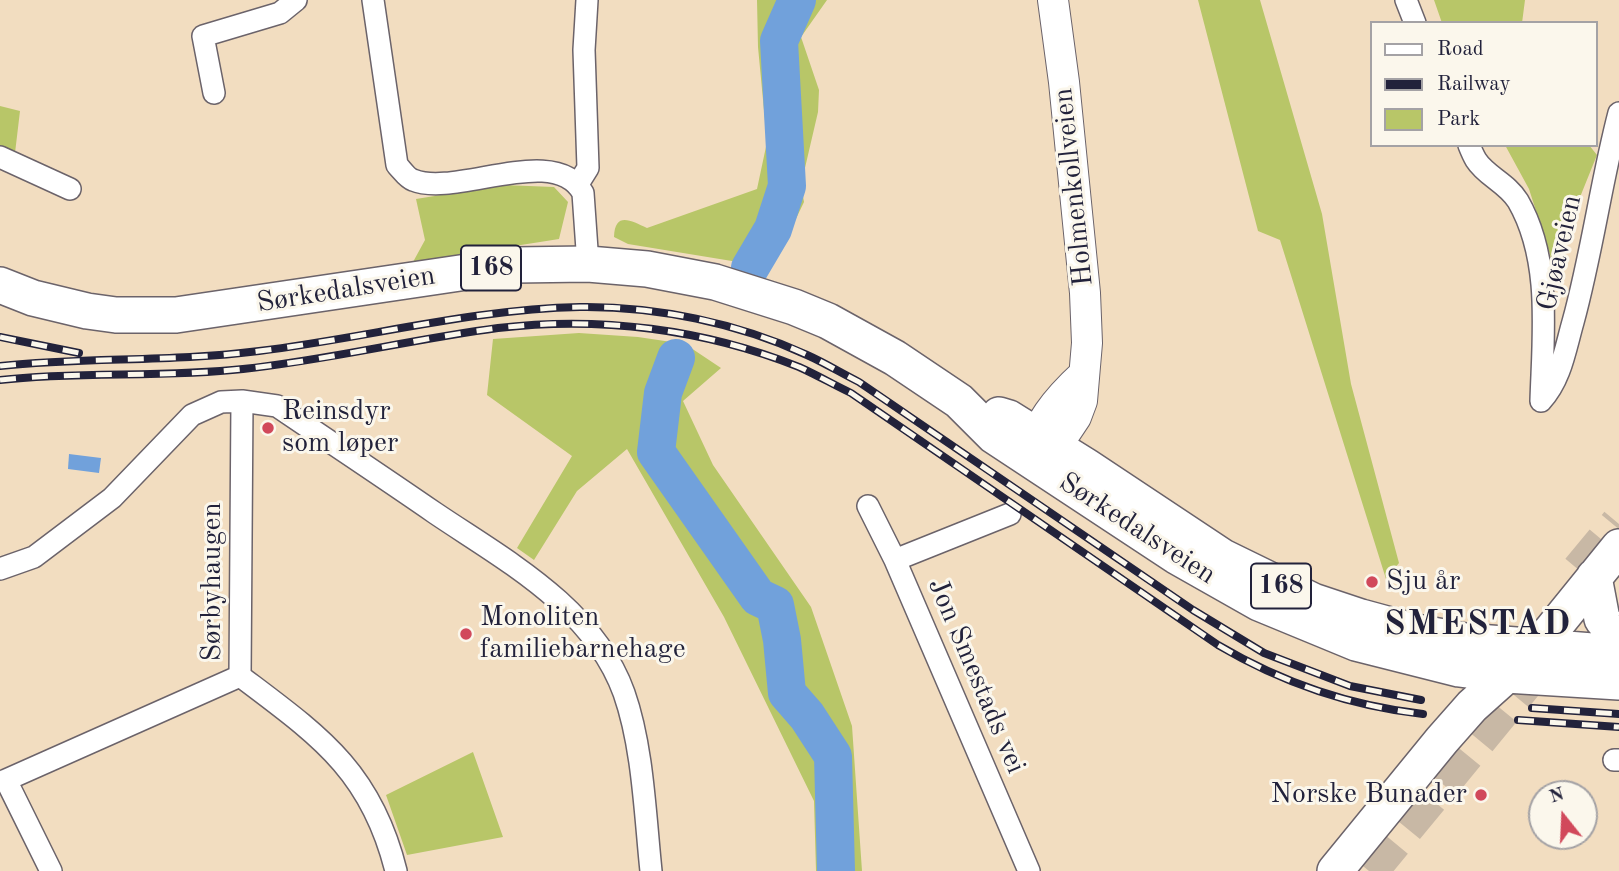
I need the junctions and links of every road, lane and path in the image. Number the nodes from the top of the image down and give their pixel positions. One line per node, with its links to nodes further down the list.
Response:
1 (296, 0): 7 (street)
2 (373, 0): 11 (street)
3 (587, 0): 11 (street)
4 (1053, 0): 16 (main road, Holmenkollveien)
5 (1406, 0): 6 (street)
6 (1414, 21)
7 (214, 93)
8 (1619, 113): 9 (street, Gjøaveien)
9 (1470, 147)
10 (0, 157): 12 (street)
11 (578, 184): 13 (street)
12 (70, 189)
13 (588, 264): 14 (main road, Sørkedalsveien / 168); 16 (main road, Sørkedalsveien / 168)
14 (0, 285)
15 (242, 401): 21 (street); 28 (street, Sørbyhaugen); 33 (street)
16 (1041, 448): 24 (main road, Sørkedalsveien / 168); 26 (main road, Sørkedalsveien / 168)
17 (867, 506): 20 (street, Jon Smestads vei)
18 (1010, 514): 20 (street)
19 (1619, 547): 22 (main road)
20 (895, 560): 34 (street, Jon Smestads vei)
21 (0, 569)
22 (1594, 577): 23 (main road); 24 (main road)
23 (1619, 640)
24 (1538, 647): 25 (main road, Sørkedalsveien / 168); 27 (main road)
25 (1619, 653)
26 (1402, 655): 27 (main road, Sørkedalsveien / 168); 30 (main road)
27 (1506, 675): 29 (main road, Sørkedalsveien / 168); 30 (main road)
28 (240, 676): 31 (street); 32 (street, Sørbyhaugen)
29 (1619, 682)
30 (1442, 740): 35 (main road)
31 (51, 871)
32 (396, 871)
33 (651, 871)
34 (1029, 871)
35 (1335, 871)

